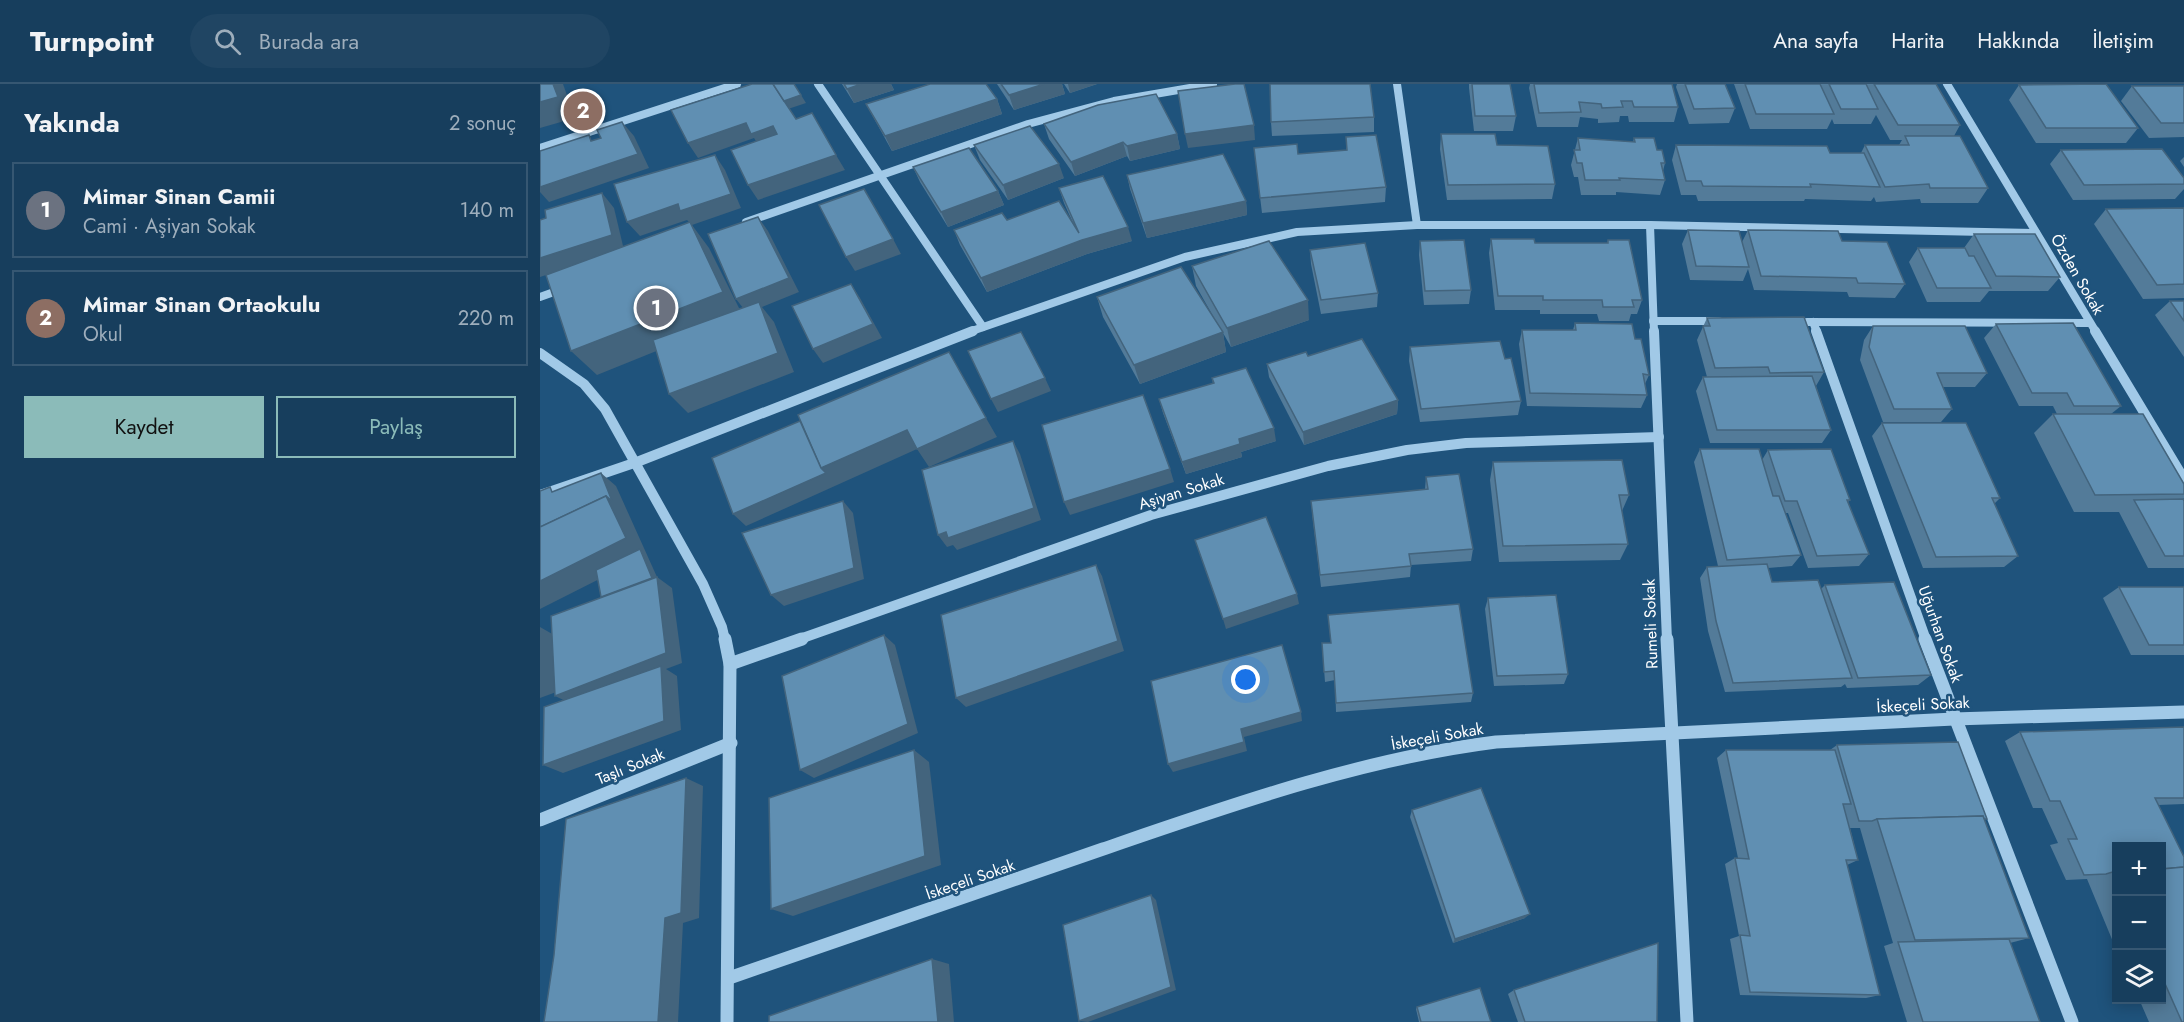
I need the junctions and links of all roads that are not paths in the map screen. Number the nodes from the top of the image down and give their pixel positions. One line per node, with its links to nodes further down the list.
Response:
1 (737, 84): 6 (street)
2 (818, 84): 7 (street)
3 (1213, 84): 7 (street)
4 (1397, 84): 9 (street)
5 (1947, 84): 11 (street, Özden Sokak)
6 (540, 148)
7 (879, 174): 8 (street); 17 (street)
8 (737, 225)
9 (1417, 225): 10 (street); 17 (street)
10 (1650, 225): 11 (street); 14 (street, Rumeli Sokak)
11 (2036, 233): 16 (street, Özden Sokak)
12 (573, 285): 13 (street)
13 (540, 297)
14 (1653, 321): 15 (street); 19 (street, Rumeli Sokak)
15 (1733, 321)
16 (2088, 322): 21 (street, Özden Sokak); 25 (street, Uğurhan Sokak)
17 (983, 327): 20 (street)
18 (540, 353): 20 (street)
19 (1659, 436): 23 (street, Aşiyan Sokak); 26 (street, Rumeli Sokak)
20 (637, 462): 22 (street); 23 (street)
21 (2184, 478)
22 (540, 495)
23 (730, 664): 27 (street)
24 (2184, 712): 25 (street, İskeçeli Sokak)
25 (1954, 719): 26 (street, İskeçeli Sokak); 32 (street, Uğurhan Sokak)
26 (1671, 733): 29 (street, İskeçeli Sokak); 31 (street, Rumeli Sokak)
27 (731, 743): 28 (street, Taşlı Sokak); 29 (street)
28 (540, 820)
29 (729, 978): 30 (street)
30 (727, 1022)
31 (1687, 1022)
32 (2072, 1022)

